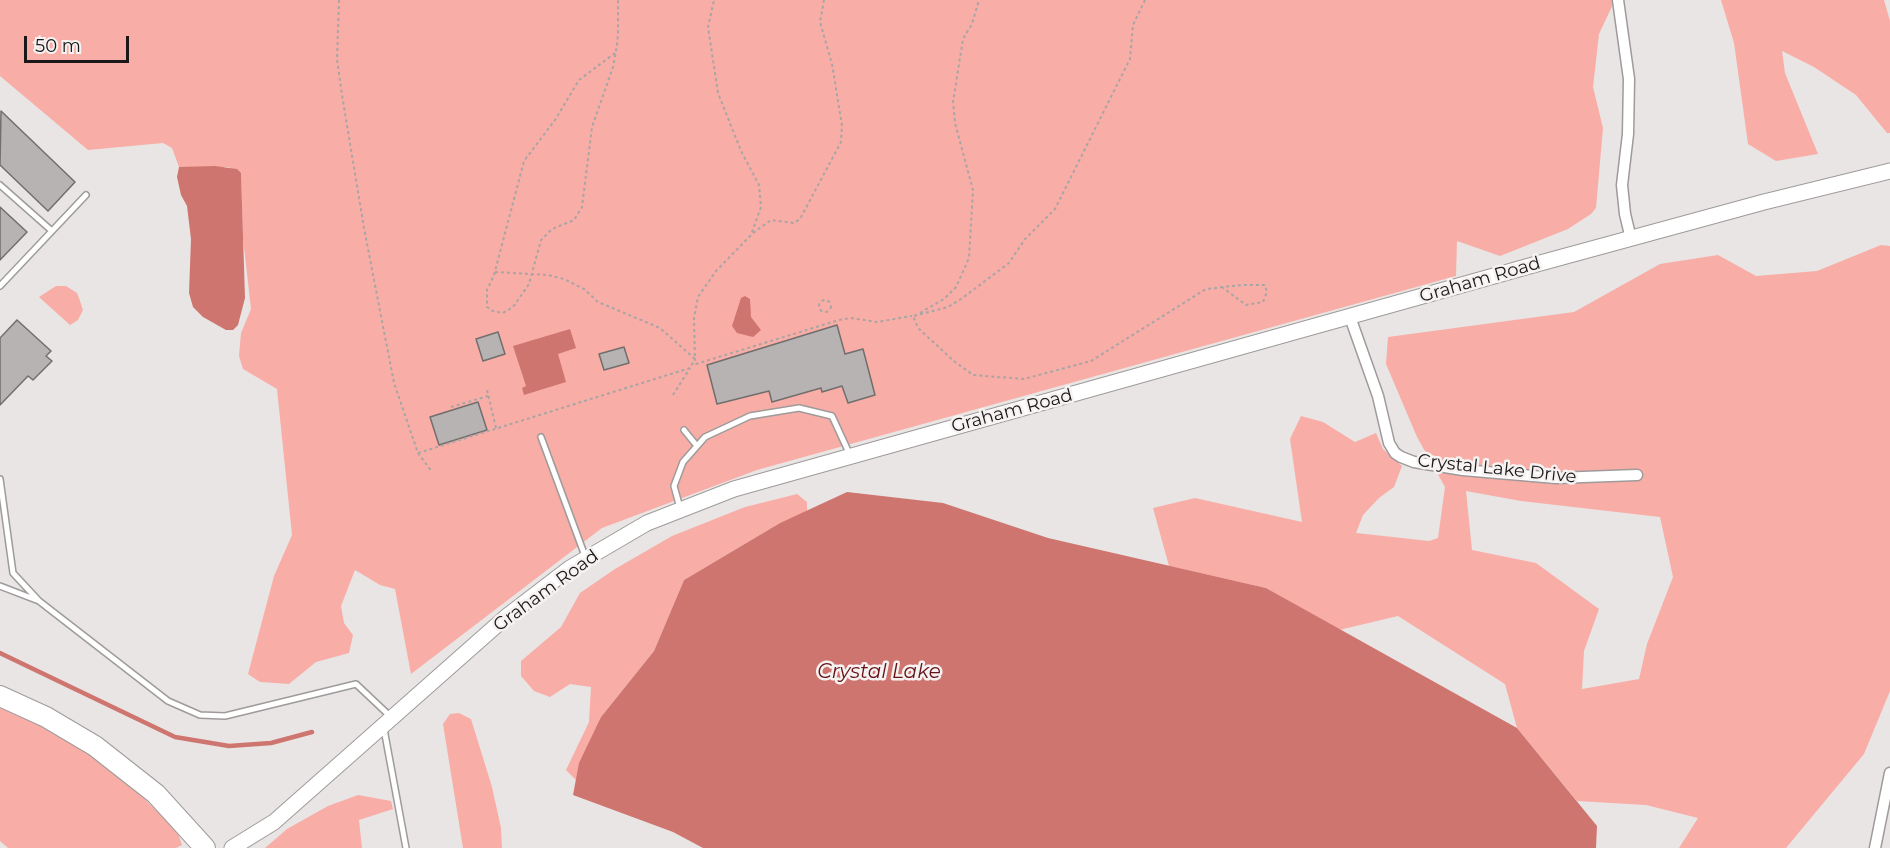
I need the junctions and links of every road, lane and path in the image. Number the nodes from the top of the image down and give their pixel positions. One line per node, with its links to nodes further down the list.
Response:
1 (339, 0): 32 (path)
2 (618, 0): 8 (path)
3 (714, 0): 13 (path)
4 (824, 0): 13 (path)
5 (979, 0): 20 (path)
6 (1144, 0): 20 (path)
7 (1618, 0): 14 (street)
8 (615, 53): 15 (path); 16 (path)
9 (1890, 171): 14 (main road, Graham Road)
10 (0, 185): 12 (lane)
11 (86, 195): 12 (lane)
12 (51, 231): 17 (lane)
13 (751, 235): 22 (path)
14 (1631, 239): 21 (main road, Graham Road)
15 (495, 272): 16 (path); 16 (path)
16 (533, 274): 22 (path)
17 (0, 284)
18 (1222, 287): 18 (path); 20 (path)
19 (821, 311): 19 (path)
20 (913, 316): 22 (path)
21 (1350, 317): 33 (main road, Graham Road); 35 (street, Crystal Lake Drive)
22 (695, 359): 23 (path)
23 (690, 368): 25 (path); 28 (path)
24 (487, 390): 26 (path)
25 (673, 395)
26 (488, 396): 27 (path); 28 (path)
27 (451, 407)
28 (496, 428): 32 (path)
29 (684, 430): 31 (lane)
30 (541, 437): 38 (lane)
31 (697, 446): 33 (lane); 37 (lane)
32 (418, 453): 34 (path)
33 (850, 456): 37 (main road, Graham Road)
34 (432, 472)
35 (1637, 475)
36 (0, 479): 40 (lane)
37 (681, 510): 38 (main road, Graham Road)
38 (586, 559): 42 (main road, Graham Road)
39 (0, 586): 40 (lane)
40 (39, 601): 42 (lane)
41 (0, 696): 44 (highway)
42 (388, 723): 45 (main road, Graham Road); 46 (lane)
43 (1890, 773): 47 (street)
44 (205, 848)
45 (232, 848)
46 (406, 848)
47 (1875, 848)

